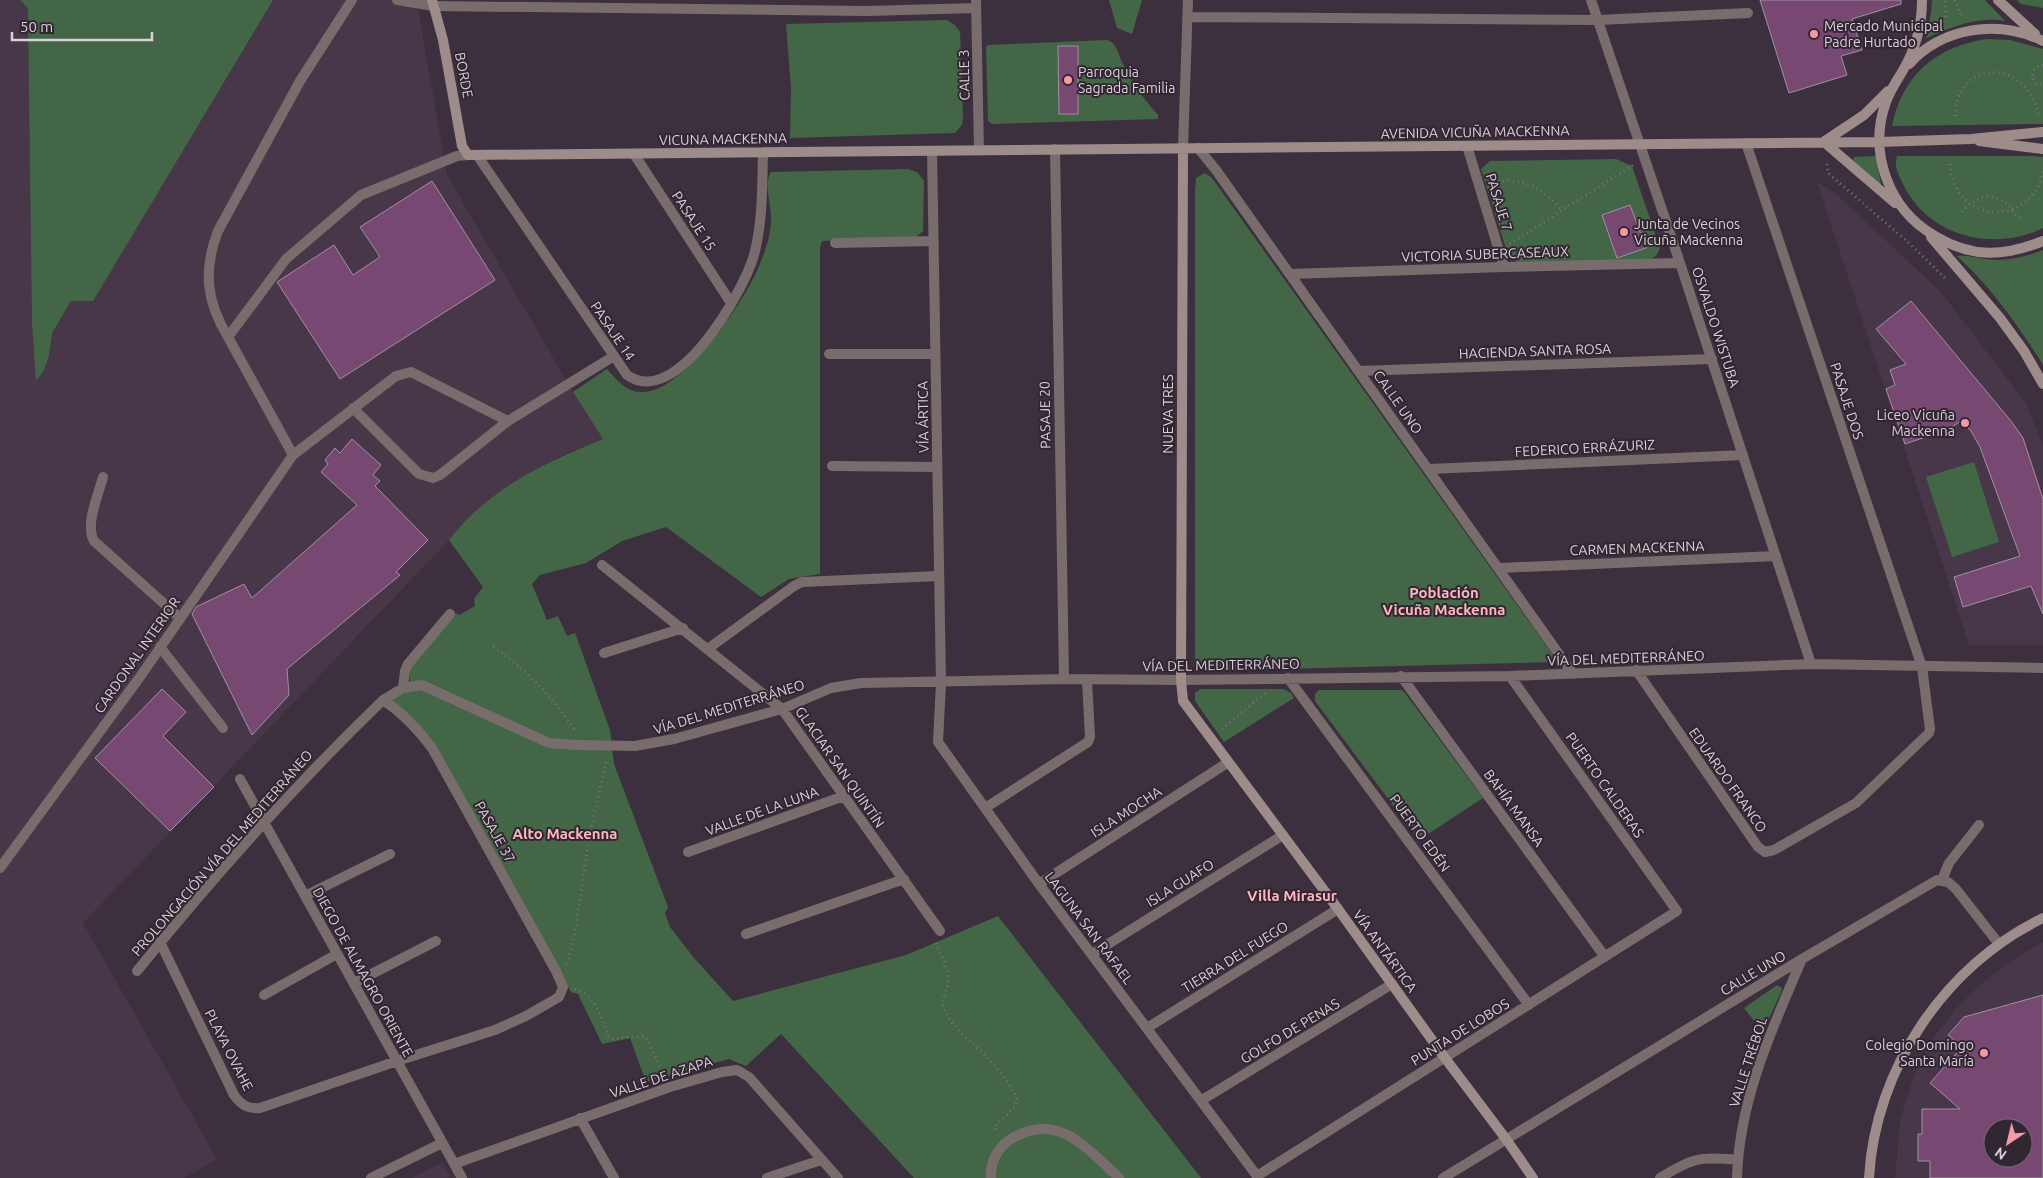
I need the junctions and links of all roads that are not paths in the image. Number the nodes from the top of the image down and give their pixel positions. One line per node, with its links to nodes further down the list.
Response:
1 (352, 0): 40 (street)
2 (397, 0): 7 (street)
3 (1188, 0): 10 (street)
4 (1591, 0): 11 (street, OSVALDO WISTUBA)
5 (1922, 0): 13 (street)
6 (1998, 0): 12 (street)
7 (433, 3): 8 (street); 30 (street, BORDE)
8 (976, 4): 26 (street, CALLE 3)
9 (1748, 13): 11 (street)
10 (1188, 17): 11 (street); 22 (street)
11 (1598, 20): 20 (street, OSVALDO WISTUBA)
12 (2042, 41): 13 (street)
13 (1902, 72): 14 (street)
14 (1893, 86): 17 (street); 18 (street)
15 (2043, 132): 16 (street, AVENIDA VICUÑA MACKENNA)
16 (1971, 139): 18 (street, AVENIDA VICUÑA MACKENNA); 25 (street, AVENIDA VICUÑA MACKENNA)
17 (1824, 142): 18 (street, AVENIDA VICUÑA MACKENNA); 19 (street, AVENIDA VICUÑA MACKENNA); 31 (street)
18 (1879, 142): 31 (street)
19 (1746, 143): 20 (street, AVENIDA VICUÑA MACKENNA); 66 (street, PASAJE DOS)
20 (1641, 144): 21 (street, AVENIDA VICUÑA MACKENNA); 36 (street, OSVALDO WISTUBA)
21 (1467, 146): 23 (street, AVENIDA VICUÑA MACKENNA); 37 (street, PASAJE 7)
22 (1183, 148): 23 (street, AVENIDA VICUÑA MACKENNA); 24 (street, AVENIDA VICUÑA MACKENNA); 75 (street, NUEVA TRES)
23 (1198, 148): 38 (street, CALLE UNO)
24 (1055, 149): 26 (street, AVENIDA VICUÑA MACKENNA); 73 (street, PASAJE 20)
25 (2043, 149)
26 (979, 150): 27 (street, VICUNA MACKENNA)
27 (932, 151): 28 (street, VICUNA MACKENNA); 33 (street, VÍA ÁRTICA)
28 (763, 152): 29 (street, VICUNA MACKENNA); 39 (street, PASAJE 14)
29 (634, 154): 30 (street, VICUNA MACKENNA); 39 (street, PASAJE 15)
30 (473, 155): 40 (street); 43 (street, PASAJE 14)
31 (1905, 212): 32 (street)
32 (1925, 231): 34 (street); 46 (street)
33 (934, 241): 35 (street); 42 (street, VÍA ÁRTICA)
34 (2043, 242)
35 (835, 243)
36 (1680, 263): 37 (street, VICTORIA SUBERCASEAUX); 44 (street, OSVALDO WISTUBA)
37 (1504, 266): 38 (street, VICTORIA SUBERCASEAUX)
38 (1290, 274): 45 (street, CALLE UNO)
39 (731, 303): 43 (street, PASAJE 14)
40 (228, 337): 49 (street)
41 (830, 354): 42 (street)
42 (935, 354): 52 (street, VÍA ÁRTICA)
43 (614, 356): 48 (street)
44 (1712, 359): 45 (street, HACIENDA SANTA ROSA); 50 (street, OSVALDO WISTUBA)
45 (1359, 371): 53 (street, CALLE UNO)
46 (2043, 384)
47 (353, 408): 48 (street, CARDONAL INTERIOR); 48 (street); 49 (street, CARDONAL INTERIOR)
48 (508, 421)
49 (292, 455): 60 (street, CARDONAL INTERIOR)
50 (1743, 455): 53 (street, FEDERICO ERRÁZURIZ); 55 (street, OSVALDO WISTUBA)
51 (832, 466): 52 (street)
52 (937, 467): 58 (street, VÍA ÁRTICA)
53 (1429, 469): 57 (street, CALLE UNO)
54 (103, 477): 60 (street)
55 (1776, 556): 57 (street, CARMEN MACKENNA); 65 (street, OSVALDO WISTUBA)
56 (602, 565): 61 (street, GLACIAR SAN QUINTÍN)
57 (1499, 568): 69 (street, CALLE UNO)
58 (939, 576): 63 (street); 76 (street, VÍA ÁRTICA)
59 (450, 614): 78 (street)
60 (180, 618): 62 (street, CARDONAL INTERIOR)
61 (683, 628): 63 (street, GLACIAR SAN QUINTÍN); 64 (street)
62 (160, 647): 81 (street); 91 (street, CARDONAL INTERIOR)
63 (709, 648): 80 (street, GLACIAR SAN QUINTÍN)
64 (604, 654)
65 (1812, 664): 66 (street, VÍA DEL MEDITERRÁNEO); 68 (street, VÍA DEL MEDITERRÁNEO)
66 (1922, 667): 67 (street, VÍA DEL MEDITERRÁNEO); 68 (street, EDUARDO FRANCO)
67 (2043, 668)
68 (1636, 670): 69 (street, VÍA DEL MEDITERRÁNEO)
69 (1573, 674): 71 (street, VÍA DEL MEDITERRÁNEO)
70 (1402, 676): 71 (street, VÍA DEL MEDITERRÁNEO); 72 (street, VÍA DEL MEDITERRÁNEO); 106 (street, BAHÍA MANSA)
71 (1510, 676): 97 (street, PUERTO CALDERAS)
72 (1285, 678): 75 (street, VÍA DEL MEDITERRÁNEO); 113 (street, PUERTO EDÉN)
73 (1064, 679): 74 (street, VÍA DEL MEDITERRÁNEO); 76 (street, VÍA DEL MEDITERRÁNEO)
74 (1087, 680): 75 (street, VÍA DEL MEDITERRÁNEO); 85 (street)
75 (1181, 680): 82 (street, VÍA ANTÁRTICA)
76 (941, 683): 80 (street, VÍA DEL MEDITERRÁNEO); 85 (street, LAGUNA SAN RAFAEL)
77 (422, 685): 78 (street, PROLONGACIÓN VÍA DEL MEDITERRÁNEO); 80 (street, VÍA DEL MEDITERRÁNEO)
78 (403, 688): 79 (street, PROLONGACIÓN VÍA DEL MEDITERRÁNEO)
79 (383, 700): 86 (street, PROLONGACIÓN VÍA DEL MEDITERRÁNEO); 111 (street, PASAJE 37)
80 (782, 709): 84 (street, GLACIAR SAN QUINTÍN)
81 (222, 728)
82 (1227, 763): 88 (street, VÍA ANTÁRTICA); 94 (street, ISLA MOCHA)
83 (240, 779): 86 (street, DIEGO DE ALMAGRO ORIENTE)
84 (844, 796): 89 (street, VALLE DE LA LUNA); 92 (street, GLACIAR SAN QUINTÍN)
85 (985, 808): 94 (street, LAGUNA SAN RAFAEL)
86 (264, 821): 95 (street, DIEGO DE ALMAGRO ORIENTE); 102 (street, PROLONGACIÓN VÍA DEL MEDITERRÁNEO)
87 (1979, 825): 93 (street)
88 (1282, 835): 96 (street, VÍA ANTÁRTICA); 105 (street, ISLA GUAFO)
89 (688, 852)
90 (390, 854): 95 (street)
91 (2, 862)
92 (904, 879): 99 (street, GLACIAR SAN QUINTÍN); 100 (street)
93 (1942, 880): 103 (street); 107 (street, CALLE UNO)
94 (1039, 884): 105 (street, LAGUNA SAN RAFAEL)
95 (305, 896): 104 (street, DIEGO DE ALMAGRO ORIENTE)
96 (1338, 909): 110 (street, VÍA ANTÁRTICA); 114 (street, TIERRA DEL FUEGO)
97 (1677, 911): 106 (street, PUNTA DE LOBOS)
98 (2043, 918): 103 (street)
99 (940, 931)
100 (746, 934)
101 (436, 941): 109 (street)
102 (160, 942): 108 (street, PROLONGACIÓN VÍA DEL MEDITERRÁNEO); 116 (street, PLAYA OVAHE)
103 (1999, 944): 136 (street)
104 (337, 954): 109 (street, DIEGO DE ALMAGRO ORIENTE); 112 (street)
105 (1092, 954): 114 (street, LAGUNA SAN RAFAEL)
106 (1605, 957): 113 (street, PUNTA DE LOBOS)
107 (1802, 959): 119 (street, CALLE UNO); 122 (street, VALLE TRÉBOL)
108 (137, 971)
109 (354, 983): 116 (street, DIEGO DE ALMAGRO ORIENTE)
110 (1392, 984): 115 (street, VÍA ANTÁRTICA); 117 (street, GOLFO DE PENAS)
111 (563, 992): 116 (street, PLAYA OVAHE)
112 (264, 995)
113 (1529, 1005): 115 (street, PUNTA DE LOBOS)
114 (1147, 1028): 117 (street, LAGUNA SAN RAFAEL)
115 (1445, 1058): 119 (street, VÍA ANTÁRTICA); 124 (street, PUNTA DE LOBOS)
116 (397, 1061): 120 (street, DIEGO DE ALMAGRO ORIENTE)
117 (1202, 1100): 124 (street, LAGUNA SAN RAFAEL)
118 (580, 1118): 121 (street, VALLE DE AZAPA); 123 (street, VALLE DE AZAPA); 127 (street)
119 (1506, 1138): 132 (street, CALLE UNO); 133 (street, VÍA ANTÁRTICA)
120 (442, 1143): 123 (street, DIEGO DE ALMAGRO ORIENTE); 125 (street)
121 (822, 1160): 128 (street); 129 (street, VALLE DE AZAPA)
122 (1738, 1160): 134 (street); 135 (street, VALLE TRÉBOL)
123 (454, 1164): 126 (street, DIEGO DE ALMAGRO ORIENTE)
124 (1257, 1176)
125 (371, 1178)
126 (462, 1178)
127 (614, 1178)
128 (767, 1178)
129 (838, 1178)
130 (991, 1178): 131 (street)
131 (1119, 1178)
132 (1443, 1178)
133 (1533, 1178)
134 (1660, 1178)
135 (1737, 1178)
136 (1869, 1178)

